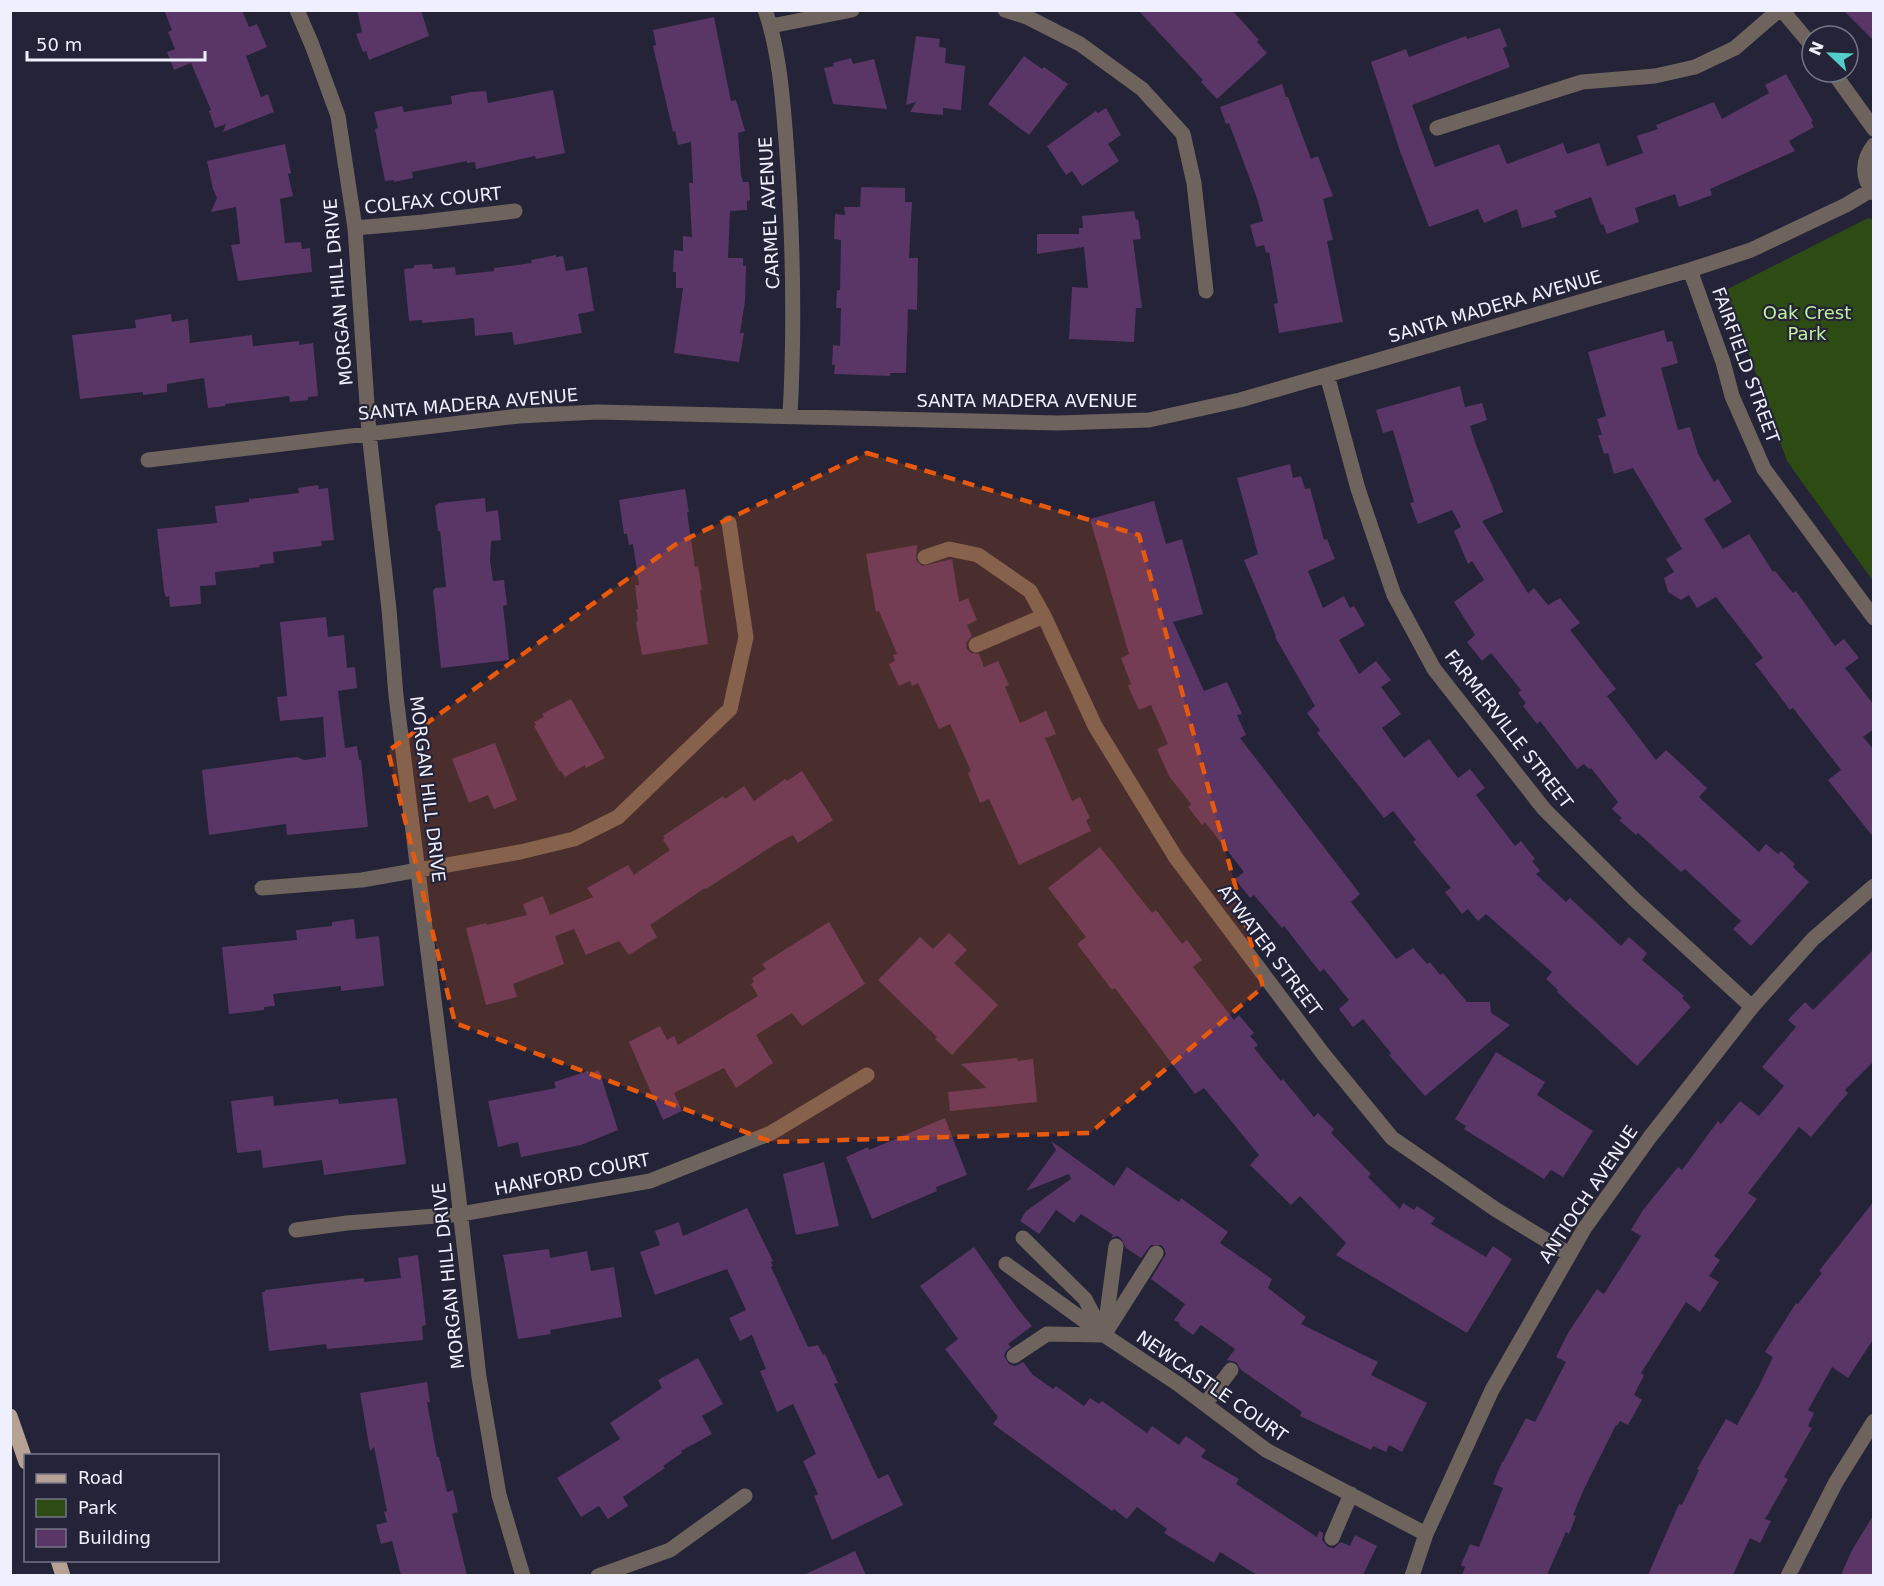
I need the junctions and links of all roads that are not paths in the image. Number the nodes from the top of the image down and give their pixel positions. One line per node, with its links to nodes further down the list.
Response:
1 (297, 10): 14 (street, MORGAN HILL DRIVE)
2 (765, 10): 6 (street, CARMEL AVENUE)
3 (852, 10): 6 (street)
4 (1005, 10): 16 (street)
5 (1781, 10): 7 (street); 9 (street)
6 (771, 26): 18 (street, CARMEL AVENUE)
7 (1800, 32)
8 (1842, 84): 10 (street)
9 (1437, 128)
10 (1874, 129)
11 (1874, 145): 12 (street, SANTA MADERA AVENUE)
12 (1872, 191): 15 (street, SANTA MADERA AVENUE)
13 (515, 211): 14 (street, COLFAX COURT)
14 (355, 228): 19 (street, MORGAN HILL DRIVE)
15 (1690, 270): 17 (street, SANTA MADERA AVENUE); 24 (street, FAIRFIELD STREET)
16 (1206, 291)
17 (1328, 375): 18 (street, SANTA MADERA AVENUE); 29 (street, FARMERVILLE STREET)
18 (790, 416): 19 (street, SANTA MADERA AVENUE)
19 (369, 433): 20 (street, SANTA MADERA AVENUE); 26 (street, MORGAN HILL DRIVE)
20 (148, 460)
21 (729, 523): 26 (street)
22 (925, 557): 23 (street, ATWATER STREET)
23 (1044, 616): 25 (street); 36 (street, ATWATER STREET)
24 (1874, 618)
25 (976, 645)
26 (418, 871): 28 (street); 31 (street, MORGAN HILL DRIVE)
27 (1874, 886): 29 (street, ANTIOCH AVENUE)
28 (262, 888)
29 (1752, 1007): 36 (street, ANTIOCH AVENUE)
30 (867, 1075): 31 (street, HANFORD COURT)
31 (461, 1214): 32 (street, HANFORD COURT); 49 (street, MORGAN HILL DRIVE)
32 (296, 1230)
33 (1023, 1238): 38 (street)
34 (1116, 1246): 38 (street)
35 (1156, 1253): 38 (street)
36 (1569, 1254): 47 (street, ANTIOCH AVENUE)
37 (1006, 1264): 38 (street, NEWCASTLE COURT)
38 (1104, 1335): 39 (street); 41 (street, NEWCASTLE COURT)
39 (1014, 1356)
40 (1231, 1370): 41 (street)
41 (1205, 1404): 45 (street, NEWCASTLE COURT)
42 (10, 1416): 44 (main road)
43 (1874, 1420): 52 (street)
44 (24, 1456)
45 (1351, 1494): 47 (street, NEWCASTLE COURT); 48 (street)
46 (745, 1496): 50 (street)
47 (1426, 1534): 51 (street, ANTIOCH AVENUE)
48 (1332, 1538)
49 (523, 1575)
50 (598, 1575)
51 (1412, 1575)
52 (1788, 1575)

